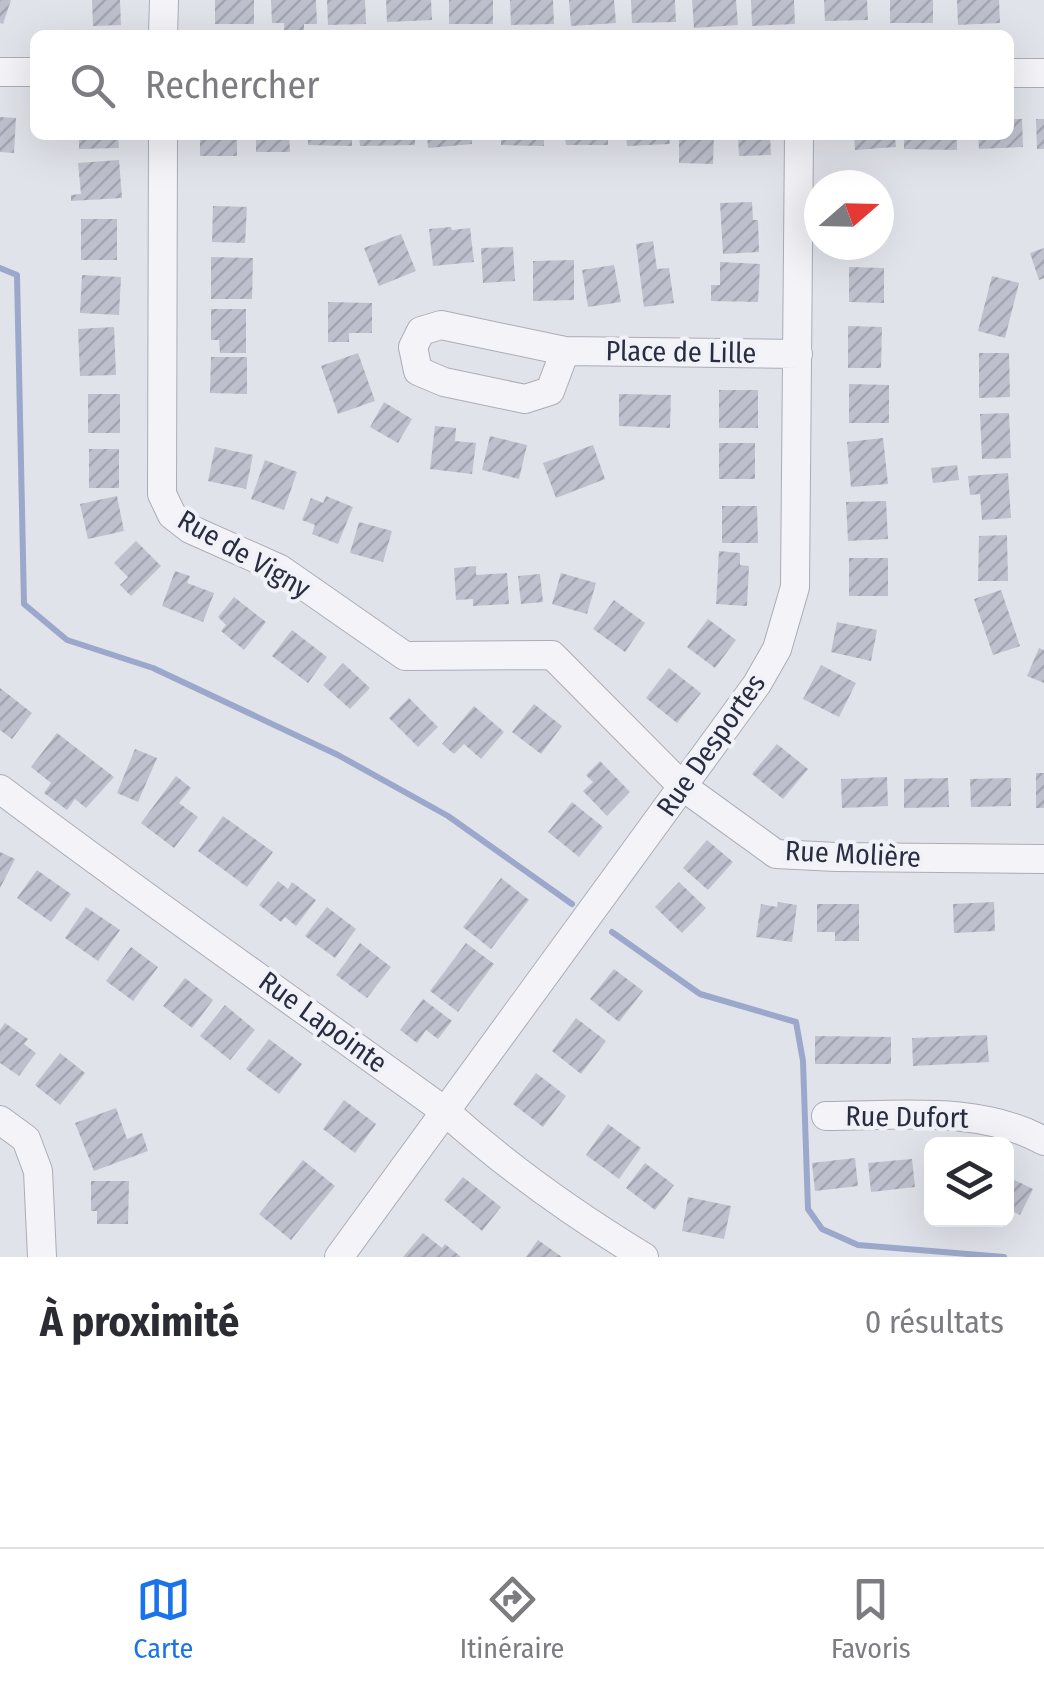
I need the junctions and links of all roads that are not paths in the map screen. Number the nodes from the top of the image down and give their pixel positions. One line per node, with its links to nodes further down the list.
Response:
1 (164, 0): 2 (street)
2 (163, 30)
3 (0, 72): 4 (street)
4 (30, 72)
5 (1014, 73): 6 (street)
6 (1044, 73)
7 (162, 140): 11 (street, Rue de Vigny)
8 (798, 140): 10 (street, Rue Desportes)
9 (565, 351): 9 (street, Place de Lille); 10 (street, Place de Lille)
10 (798, 354): 11 (street, Rue Desportes)
11 (682, 786): 13 (street, Rue Molière); 14 (street, Rue Desportes)
12 (0, 789): 14 (street, Rue Lapointe)
13 (1044, 858)
14 (446, 1112): 19 (street, Rue Desportes); 20 (street, Rue Lapointe)
15 (826, 1116): 17 (street, Rue Dufort)
16 (0, 1120): 18 (street)
17 (1044, 1141)
18 (42, 1257)
19 (339, 1257)
20 (644, 1257)

